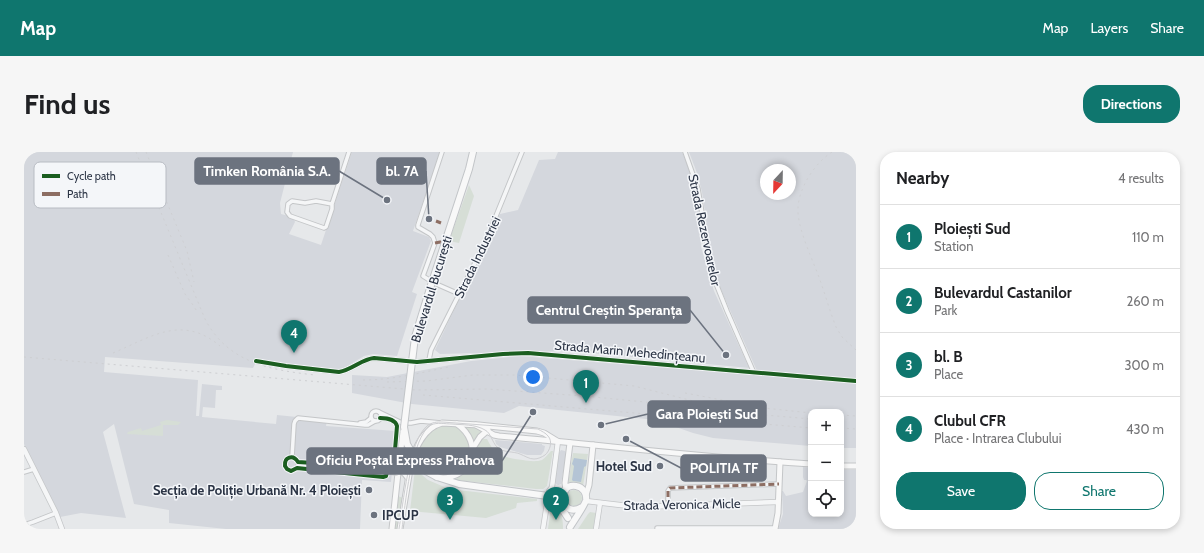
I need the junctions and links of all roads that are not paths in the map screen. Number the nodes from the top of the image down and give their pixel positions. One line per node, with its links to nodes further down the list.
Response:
1 (349, 152): 8 (street)
2 (442, 152): 9 (street)
3 (473, 152): 7 (main road, Bulevardul București)
4 (477, 152): 7 (main road, Bulevardul București)
5 (522, 152): 9 (street, Strada Industriei)
6 (686, 152): 12 (street, Strada Rezervoarelor)
7 (469, 169): 20 (main road, Bulevardul București, bridge)
8 (332, 204): 8 (street)
9 (459, 294): 10 (street, Strada Industriei)
10 (429, 360): 11 (street, Strada Marin Mehedințeanu); 12 (street, Strada Marin Mehedințeanu)
11 (256, 361)
12 (754, 373): 13 (street, Strada Marin Mehedințeanu)
13 (856, 381)
14 (379, 412): 15 (street); 16 (street); 20 (street)
15 (380, 418): 16 (street); 22 (street)
16 (373, 419): 31 (street)
17 (426, 422): 18 (street); 20 (street); 25 (street)
18 (442, 423): 19 (main road); 25 (main road)
19 (456, 424): 21 (main road); 29 (main road)
20 (402, 425): 22 (street); 44 (main road, bridge); 47 (main road, Bulevardul București, bridge)
21 (476, 425): 23 (main road); 24 (main road)
22 (397, 426): 33 (street)
23 (492, 427): 24 (main road); 26 (main road)
24 (486, 431): 26 (main road); 29 (main road)
25 (423, 437): 36 (main road)
26 (558, 441): 27 (main road); 51 (street)
27 (570, 443): 28 (main road); 50 (main road)
28 (593, 445): 32 (main road); 52 (main road)
29 (473, 448): 47 (main road)
30 (24, 449): 41 (street)
31 (292, 457): 35 (street); 35 (street)
32 (780, 462): 34 (main road); 49 (main road)
33 (394, 464): 36 (street); 40 (street); 48 (street)
34 (808, 464)
35 (298, 465): 39 (street); 44 (street, bridge); 45 (street)
36 (409, 465): 48 (main road)
37 (844, 466): 38 (main road)
38 (856, 466)
39 (378, 467): 40 (street); 43 (street)
40 (388, 468): 46 (street)
41 (34, 469): 42 (street); 58 (street)
42 (24, 472)
43 (376, 472): 45 (street); 46 (street)
44 (398, 474): 64 (main road)
45 (370, 476): 46 (street)
46 (379, 476)
47 (437, 477): 51 (main road, Bulevardul București)
48 (408, 480): 65 (main road)
49 (779, 484): 53 (main road); 56 (street)
50 (565, 490): 51 (main road, Bulevardul București); 52 (main road); 55 (main road)
51 (548, 497): 55 (main road, Bulevardul București); 59 (main road); 66 (street)
52 (586, 498): 54 (street, Strada Veronica Micle); 57 (main road)
53 (778, 502): 56 (street, Strada Veronica Micle); 69 (main road)
54 (600, 503): 56 (street, Strada Veronica Micle); 67 (street)
55 (565, 506): 57 (main road); 59 (main road)
56 (668, 506)
57 (582, 507): 61 (main road)
58 (56, 513): 60 (street); 63 (street)
59 (568, 518): 61 (main road)
60 (24, 525)
61 (570, 528)
62 (656, 528): 68 (street)
63 (62, 529)
64 (392, 529)
65 (400, 529)
66 (543, 529)
67 (596, 529)
68 (662, 529): 69 (street)
69 (775, 529)

